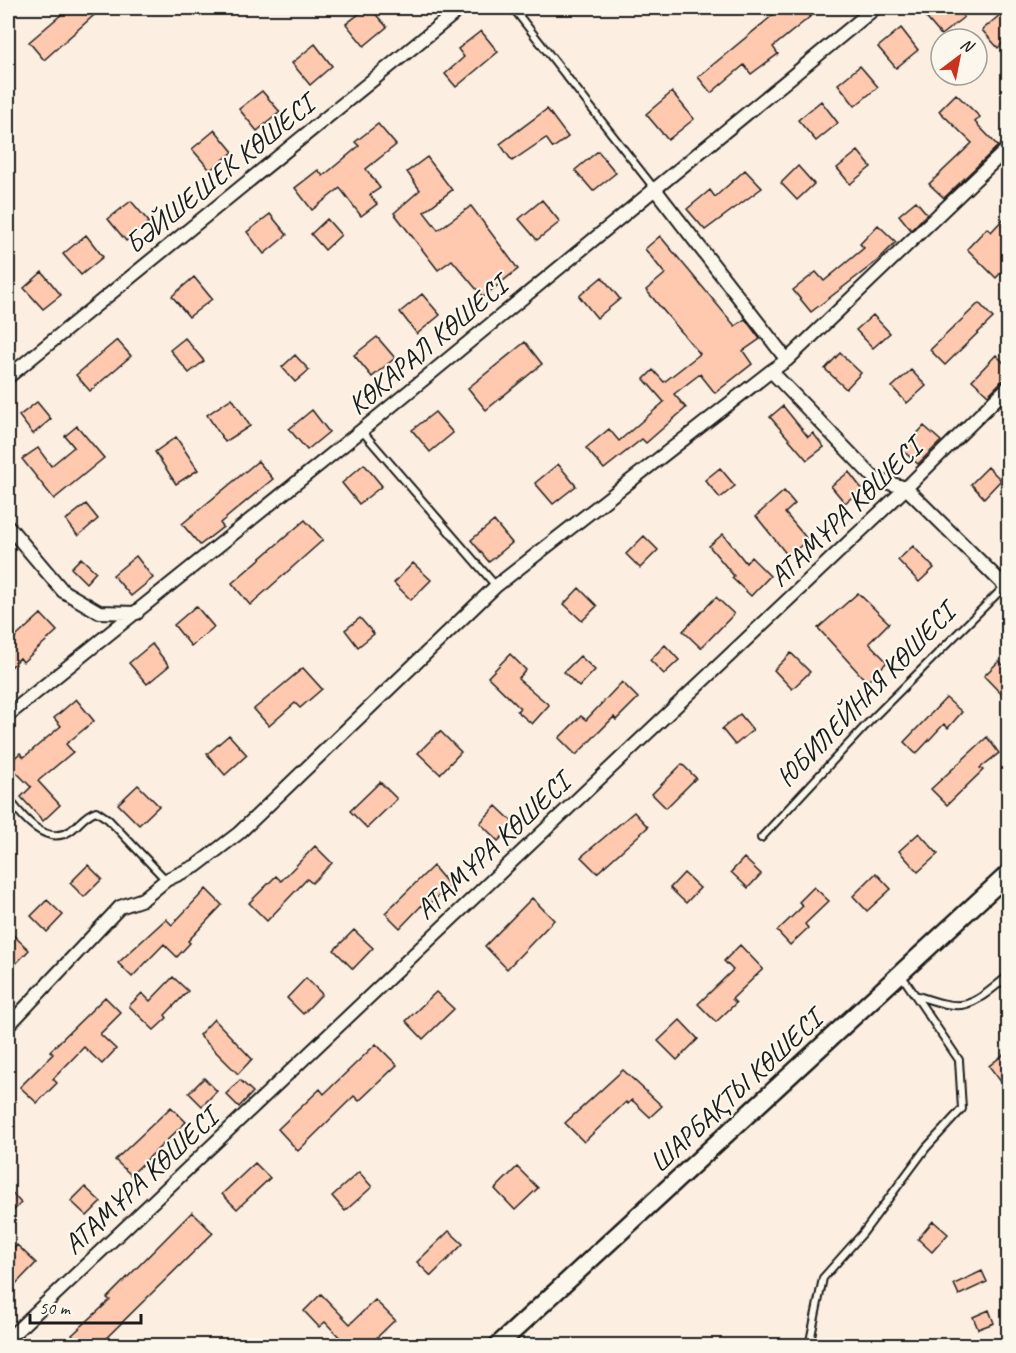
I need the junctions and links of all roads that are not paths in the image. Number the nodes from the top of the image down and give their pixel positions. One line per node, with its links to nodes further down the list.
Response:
1 (461, 8): 8 (street, БӘЙШЕШЕК КӨШЕСІ)
2 (513, 8): 5 (lane)
3 (875, 8): 5 (street, КӨКАРАЛ КӨШЕСІ)
4 (1008, 148): 6 (street)
5 (654, 188): 6 (street); 10 (street, КӨКАРАЛ КӨШЕСІ)
6 (787, 360): 7 (street)
7 (771, 371): 11 (street); 13 (street)
8 (8, 377)
9 (1008, 387): 11 (street, АТАМҰРА КӨШЕСІ)
10 (362, 430): 13 (lane); 15 (street, КӨКАРАЛ КӨШЕСІ)
11 (906, 488): 14 (street, ЮБИЛЕЙНАЯ КӨШЕСІ); 25 (street, АТАМҰРА КӨШЕСІ)
12 (8, 526): 15 (street)
13 (496, 586): 20 (street)
14 (1007, 586): 18 (lane, ЮБИЛЕЙНАЯ КӨШЕСІ)
15 (137, 613): 16 (street, КӨКАРАЛ КӨШЕСІ)
16 (8, 715)
17 (8, 798): 20 (lane)
18 (761, 838)
19 (1008, 874): 21 (street, ШАРБАҚТЫ КӨШЕСІ)
20 (166, 880): 24 (street)
21 (901, 975): 23 (lane); 26 (street, ШАРБАҚТЫ КӨШЕСІ)
22 (1008, 976): 23 (lane)
23 (915, 995): 27 (lane)
24 (8, 1026)
25 (8, 1339)
26 (497, 1346)
27 (808, 1346)

